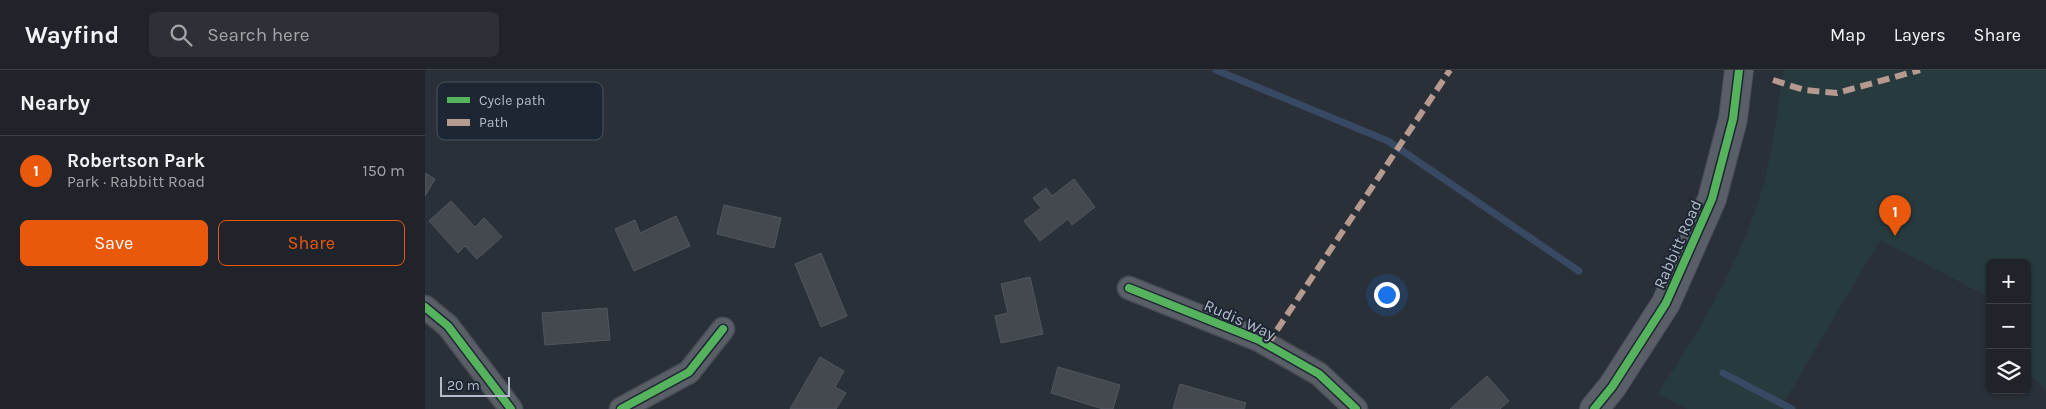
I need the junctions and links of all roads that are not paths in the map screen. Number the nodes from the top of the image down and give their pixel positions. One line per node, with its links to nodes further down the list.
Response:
1 (1739, 70): 8 (street, Rabbitt Road)
2 (1129, 288): 7 (street, Rudis Way)
3 (425, 307): 5 (street)
4 (723, 329): 6 (street)
5 (511, 409)
6 (621, 409)
7 (1356, 409)
8 (1594, 409)

